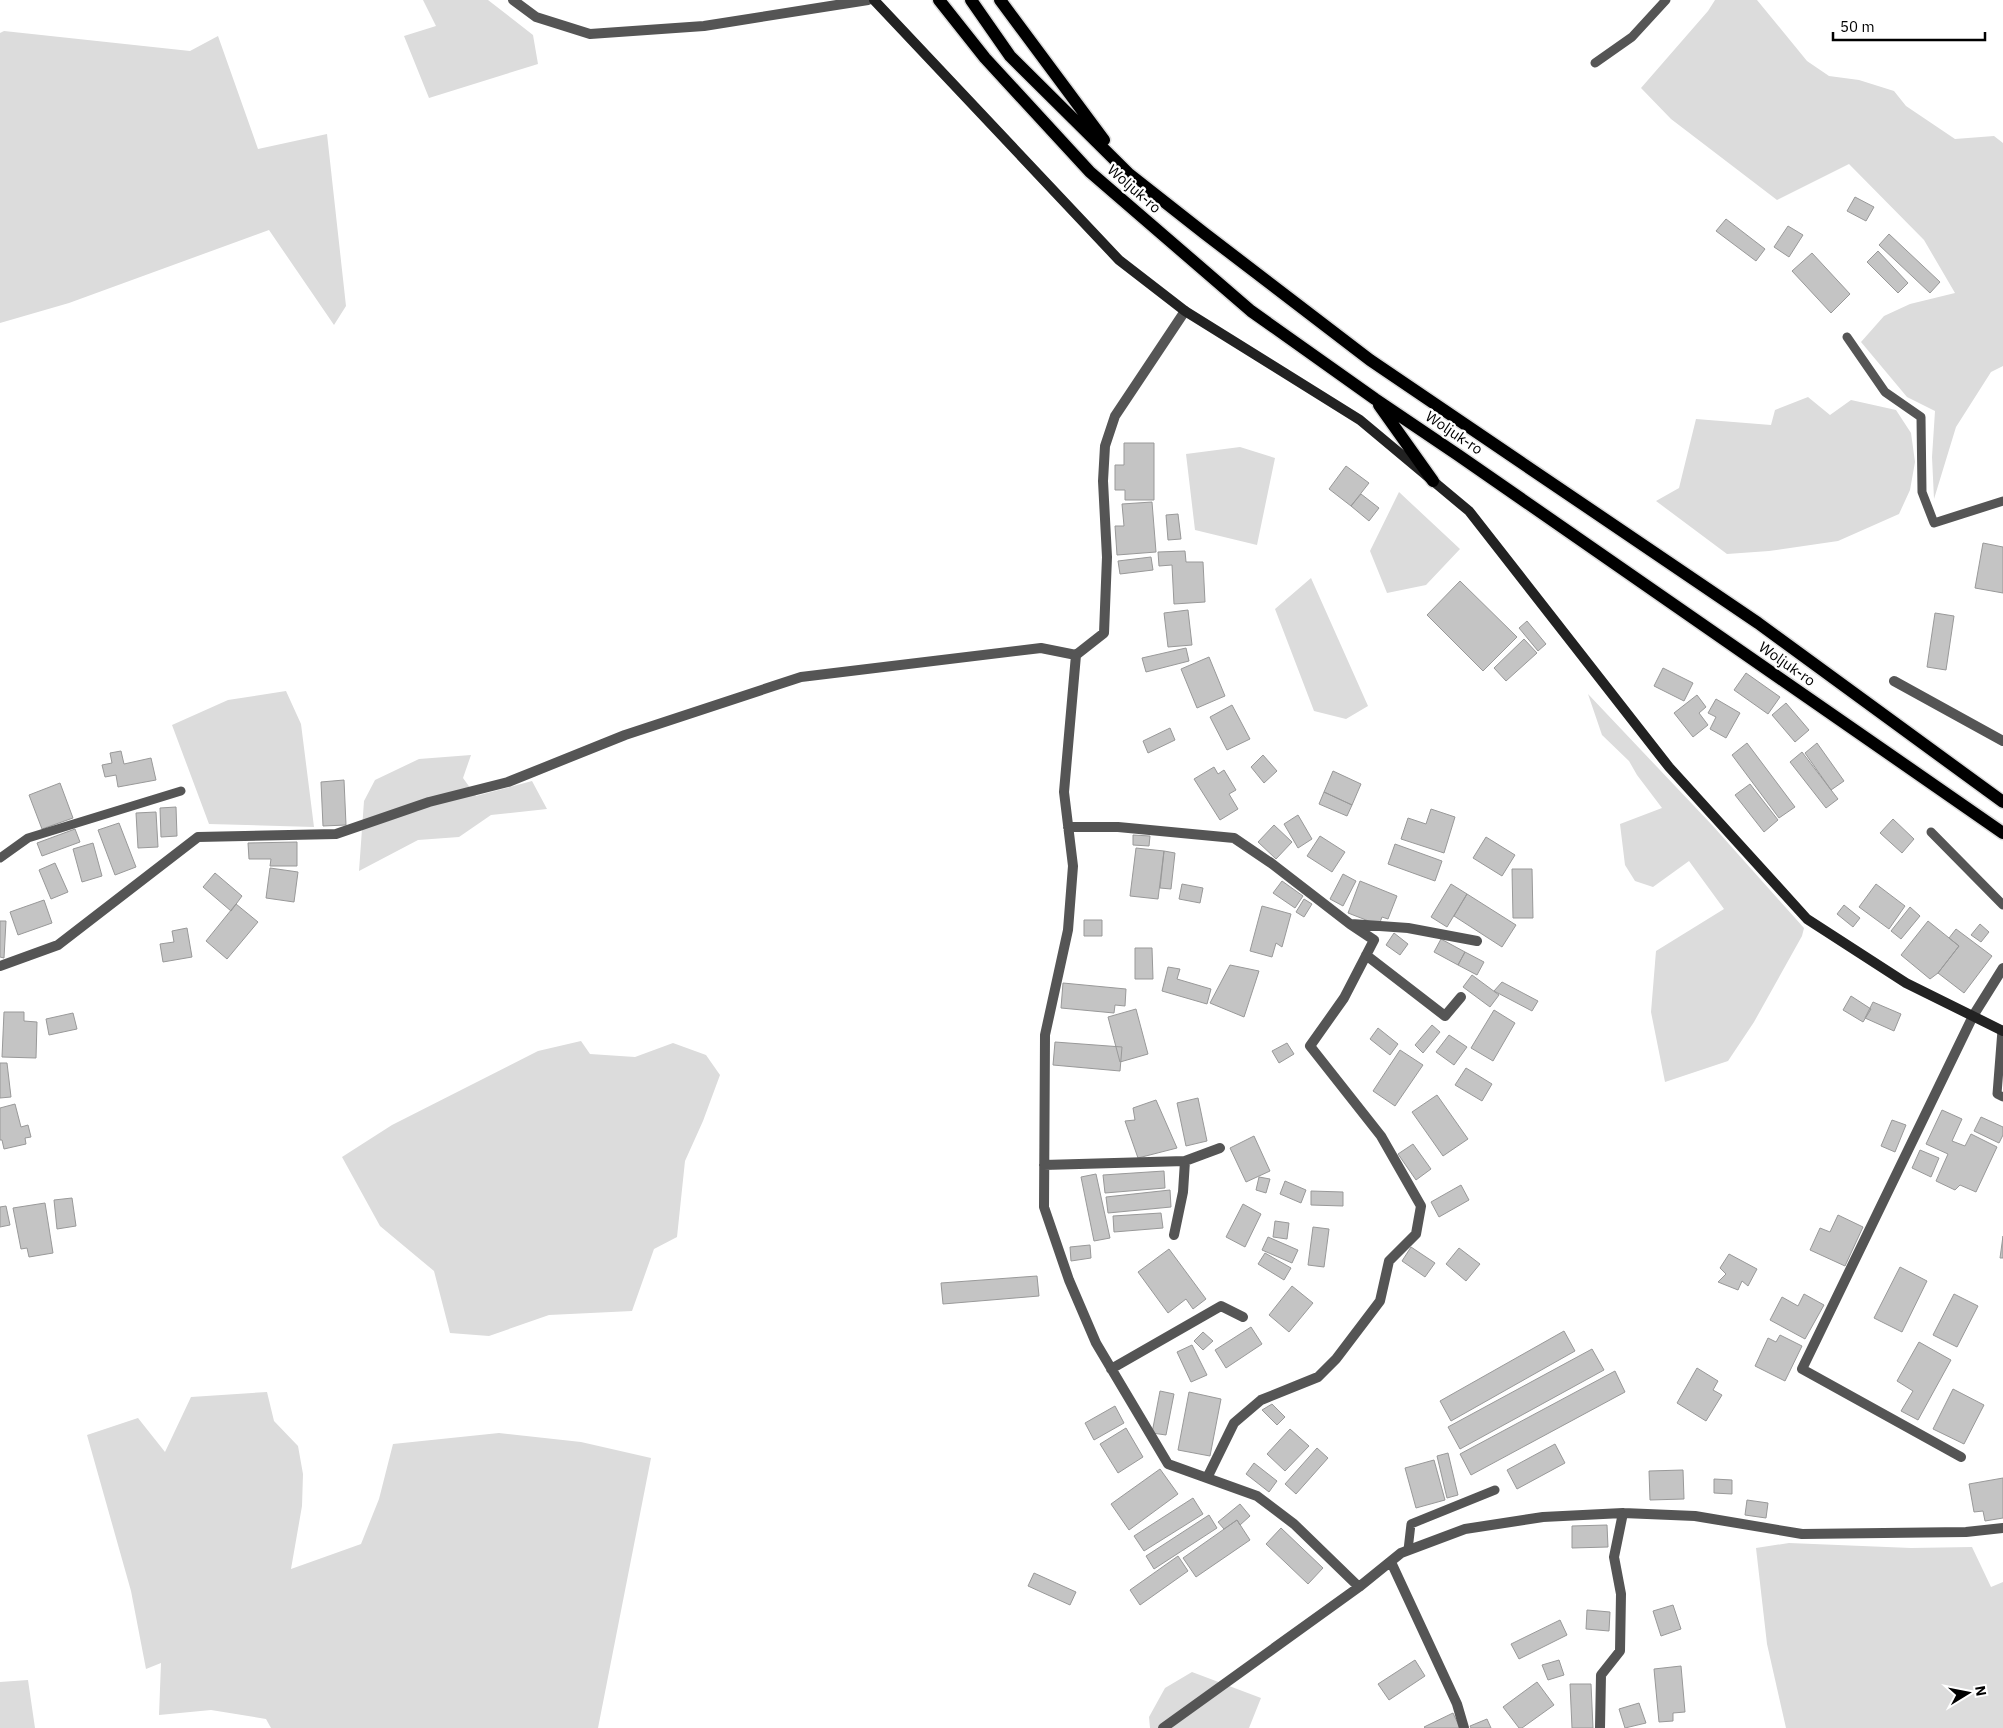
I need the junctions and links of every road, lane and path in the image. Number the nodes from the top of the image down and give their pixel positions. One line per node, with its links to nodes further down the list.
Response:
1 (514, 0): 2 (street)
2 (868, 0)
3 (874, 0): 10 (street)
4 (939, 0): 12 (main road, Woljuk-ro)
5 (971, 0): 9 (main road, Woljuk-ro)
6 (1000, 0): 9 (main road)
7 (1666, 0): 8 (lane)
8 (1596, 63)
9 (1129, 174): 19 (main road, Woljuk-ro)
10 (1185, 311): 13 (street); 15 (street)
11 (1847, 337): 14 (lane)
12 (1375, 399): 13 (main road); 22 (main road, Woljuk-ro)
13 (1432, 481): 31 (street)
14 (2003, 501)
15 (1076, 655): 20 (street); 28 (street)
16 (1894, 681): 17 (street)
17 (2003, 740)
18 (181, 791): 23 (lane)
19 (2003, 802)
20 (1068, 827): 25 (street); 36 (street)
21 (1931, 832): 24 (lane)
22 (2003, 833)
23 (0, 858)
24 (2003, 905)
25 (1350, 924): 26 (street); 27 (street)
26 (1476, 941)
27 (1366, 955): 30 (street); 41 (street)
28 (0, 966)
29 (2003, 968): 31 (street)
30 (1461, 997)
31 (1973, 1016): 32 (street); 40 (street)
32 (2002, 1030): 33 (lane)
33 (2003, 1097)
34 (1220, 1148): 35 (street)
35 (1185, 1161): 36 (street); 37 (street)
36 (1044, 1165): 39 (street)
37 (1174, 1235)
38 (1243, 1317): 39 (street)
39 (1111, 1370): 41 (street)
40 (1960, 1457)
41 (1207, 1478): 47 (street)
42 (1495, 1490): 45 (lane)
43 (1622, 1514): 44 (street); 45 (street); 50 (street)
44 (2003, 1528)
45 (1408, 1550): 46 (street)
46 (1391, 1562): 47 (street); 49 (street)
47 (1359, 1587): 48 (street)
48 (1163, 1728)
49 (1464, 1728)
50 (1600, 1728)

